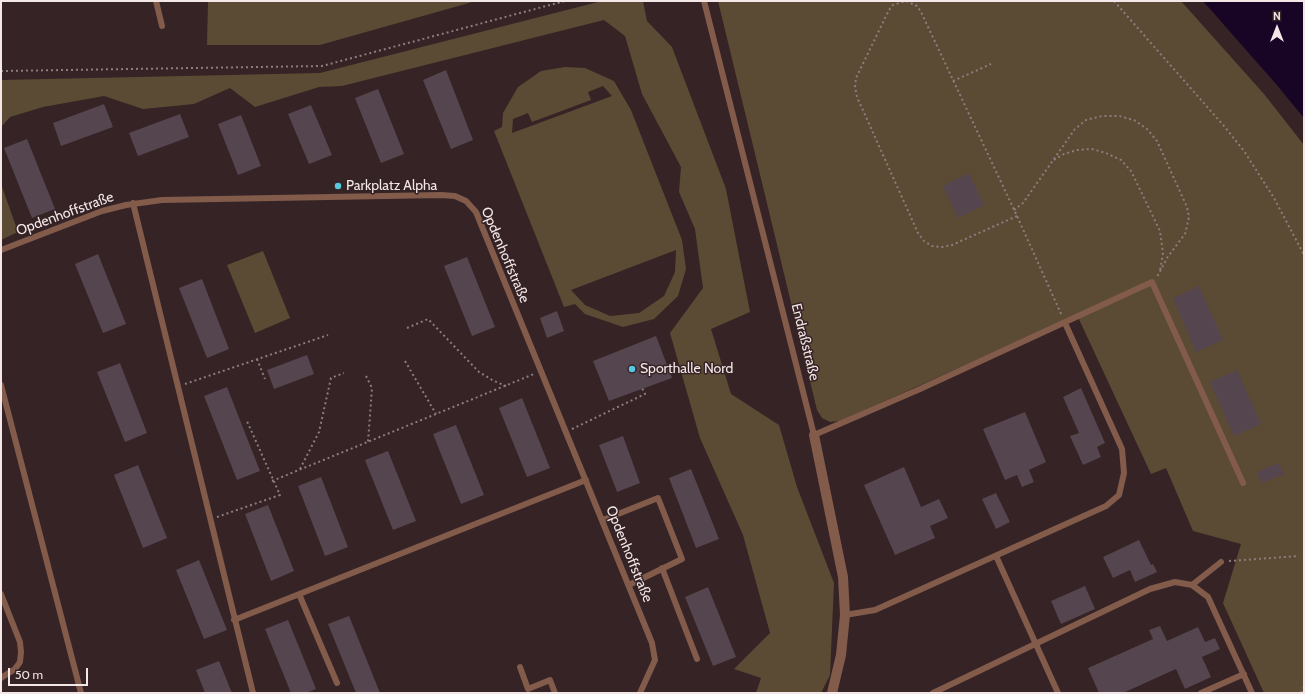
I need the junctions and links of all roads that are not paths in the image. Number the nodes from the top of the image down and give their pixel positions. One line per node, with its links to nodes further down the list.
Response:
1 (156, 1): 3 (lane)
2 (704, 1): 8 (lane, Endraßstraße)
3 (162, 26)
4 (133, 203): 5 (lane, Opdenhoffstraße); 9 (lane, Opdenhoffstraße); 20 (lane)
5 (1, 250)
6 (1065, 323): 8 (lane); 10 (lane); 12 (lane)
7 (1, 385): 28 (lane)
8 (814, 435): 19 (street, Endraßstraße)
9 (586, 480): 11 (lane, Opdenhoffstraße); 18 (lane)
10 (1243, 483)
11 (602, 520): 14 (lane); 15 (lane, Opdenhoffstraße)
12 (996, 556): 19 (lane); 21 (lane)
13 (1221, 562): 16 (lane)
14 (662, 568): 15 (lane); 22 (lane)
15 (628, 585): 31 (lane, Opdenhoffstraße)
16 (1192, 585): 21 (lane); 24 (lane)
17 (1, 594): 25 (lane)
18 (299, 594): 20 (lane); 26 (lane)
19 (845, 615): 32 (street, Endraßstraße)
20 (234, 620): 29 (lane)
21 (1035, 643): 27 (lane); 34 (lane)
22 (697, 659)
23 (520, 667): 30 (lane)
24 (1244, 674): 35 (lane); 36 (lane)
25 (1, 678)
26 (337, 683)
27 (941, 691): 33 (lane)
28 (82, 693)
29 (253, 693)
30 (555, 693)
31 (640, 693)
32 (832, 693)
33 (933, 693)
34 (1058, 693)
35 (1201, 693)
36 (1252, 693)

